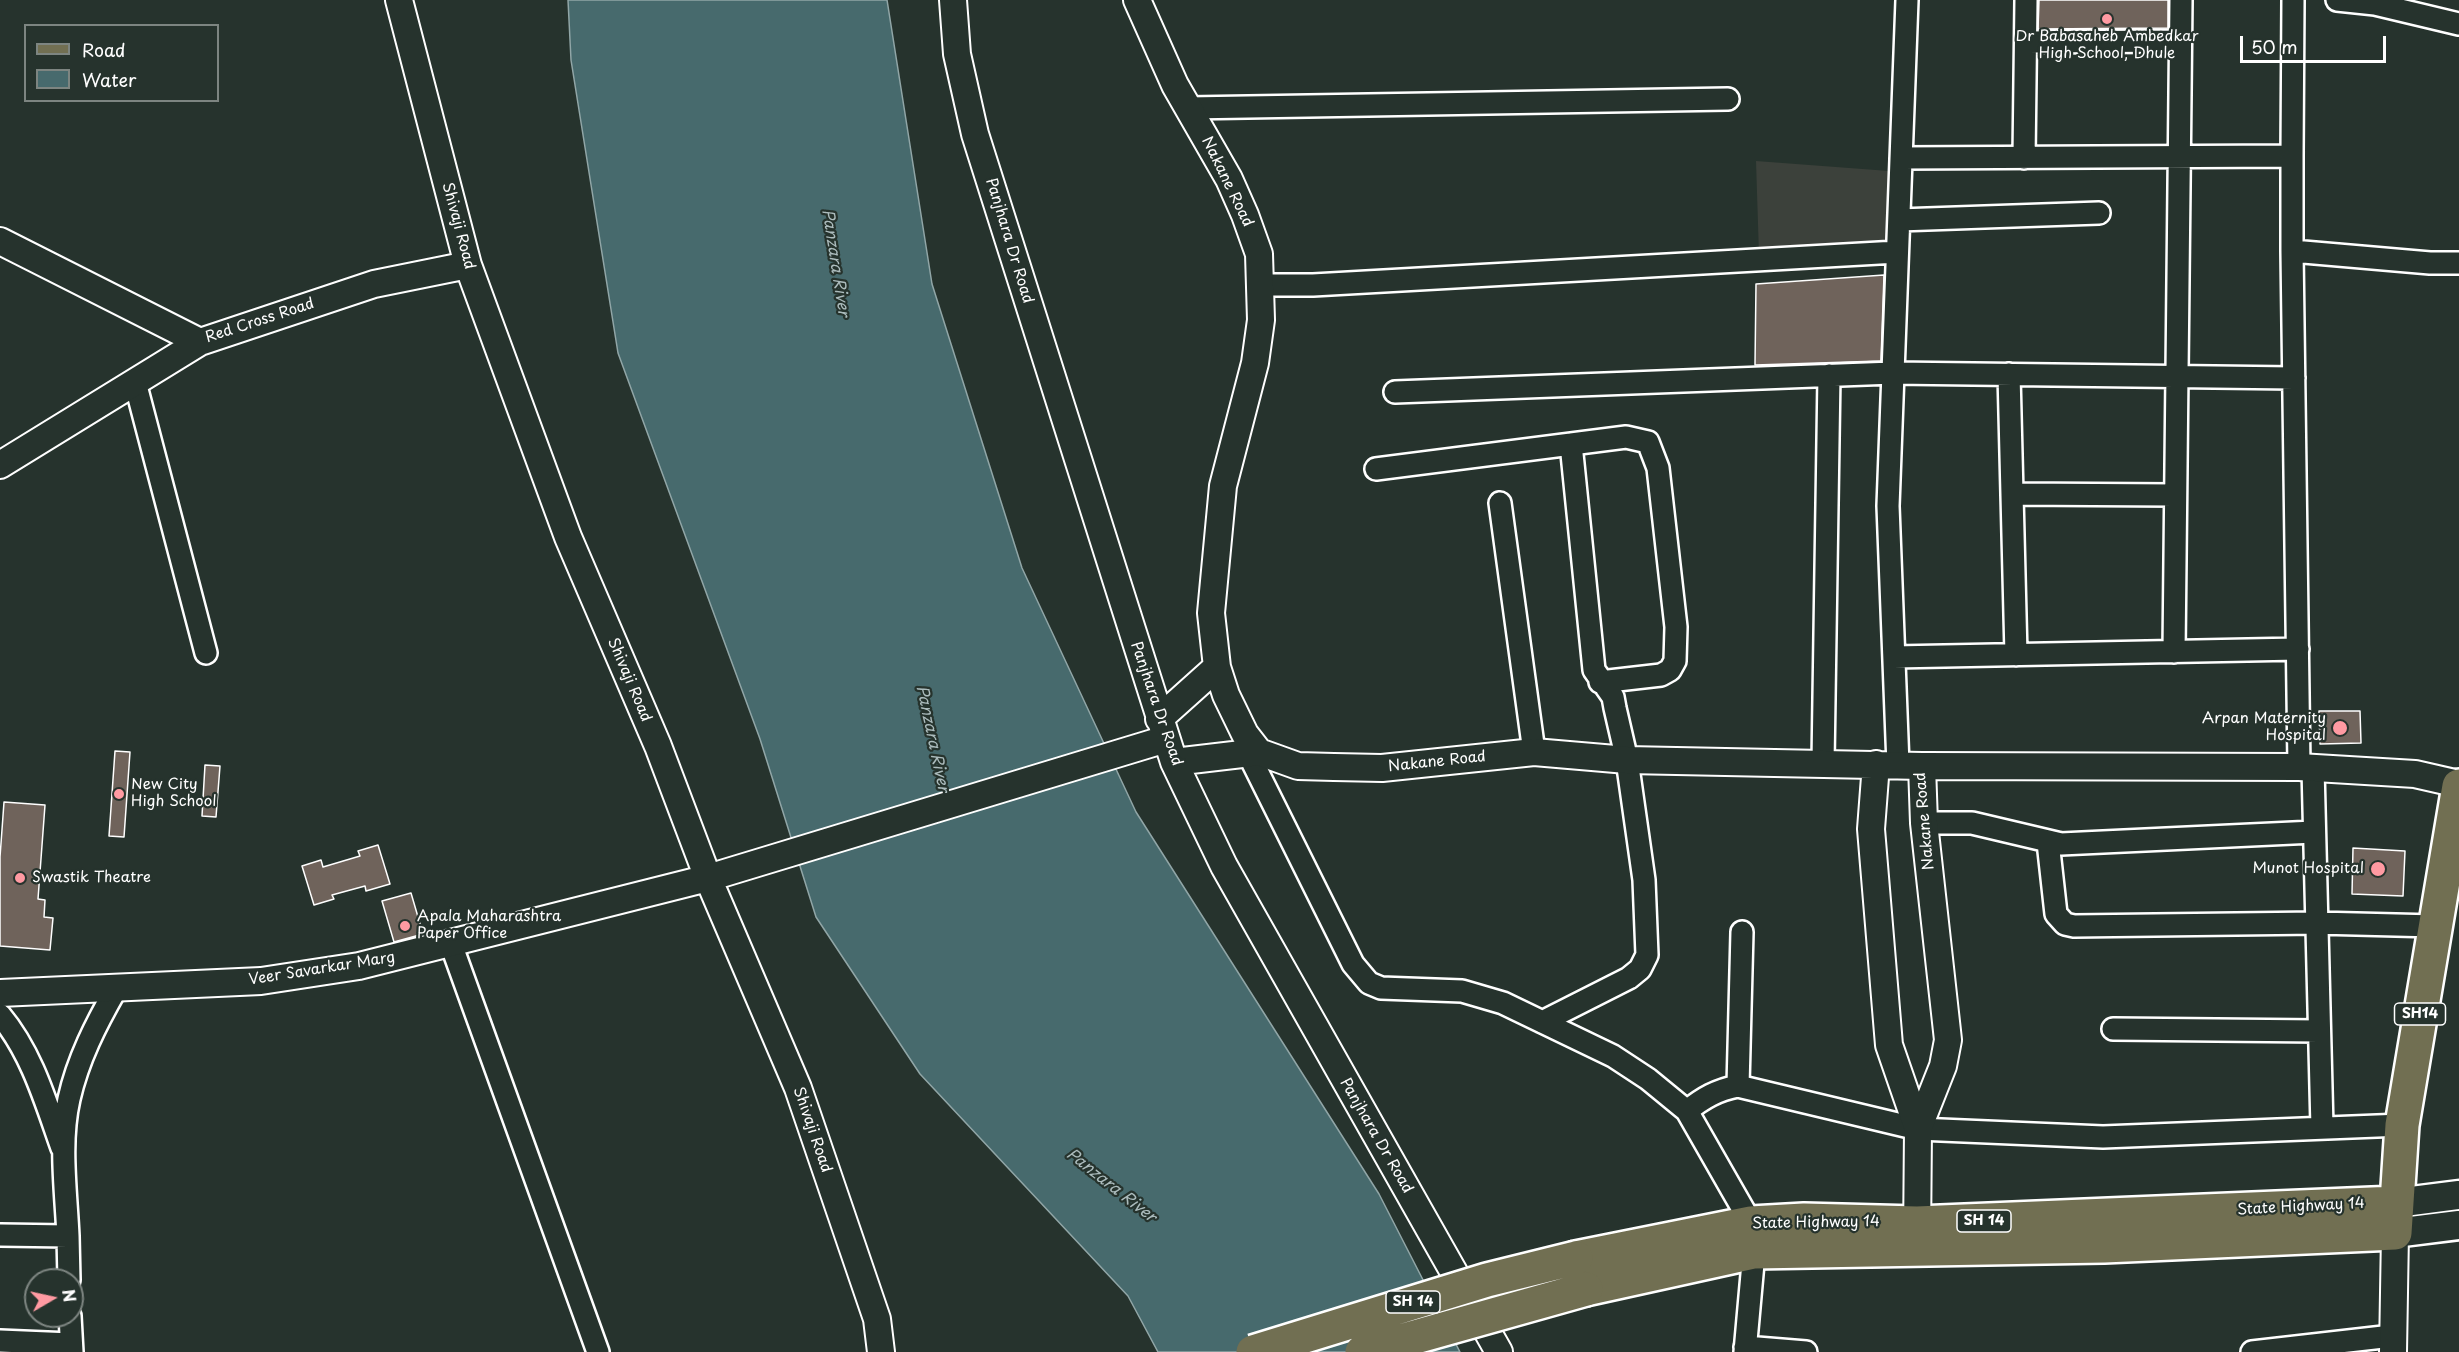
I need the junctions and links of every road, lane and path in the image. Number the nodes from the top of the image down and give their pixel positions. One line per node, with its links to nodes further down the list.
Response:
1 (399, 0): 24 (street, Shivaji Road)
2 (953, 0): 47 (street, Panjhara Dr Road)
3 (1137, 0): 13 (street, Nakane Road)
4 (1907, 0): 15 (street)
5 (2026, 0): 11 (street)
6 (2181, 0): 10 (street)
7 (2293, 0): 14 (street)
8 (2337, 0): 9 (street)
9 (2459, 24)
10 (2181, 41): 11 (street); 17 (street)
11 (2026, 42): 16 (street)
12 (1728, 99): 13 (street)
13 (1188, 108): 25 (street, Nakane Road)
14 (2292, 156): 17 (street); 21 (street)
15 (1901, 158): 16 (street); 19 (street)
16 (2024, 158): 17 (street)
17 (2179, 158): 30 (street)
18 (2099, 213): 19 (street)
19 (1899, 220): 22 (street)
20 (0, 241): 26 (street, Red Cross Road)
21 (2292, 251): 23 (street); 31 (street)
22 (1897, 252): 25 (street); 27 (street)
23 (2459, 263)
24 (468, 265): 26 (street, Red Cross Road); 58 (street, Shivaji Road)
25 (1261, 285): 45 (street, Nakane Road)
26 (200, 342): 32 (street)
27 (1893, 373): 28 (street); 29 (street); 44 (street)
28 (2009, 374): 30 (street); 37 (street)
29 (1829, 375): 33 (street); 51 (street)
30 (2176, 376): 31 (street); 38 (street)
31 (2294, 378): 40 (street)
32 (135, 382): 35 (street); 42 (street)
33 (1395, 392)
34 (1571, 444): 36 (street); 46 (street); 46 (street)
35 (0, 465)
36 (1376, 469)
37 (2013, 494): 38 (street); 43 (street)
38 (2175, 495): 41 (street)
39 (1500, 503): 48 (street)
40 (2298, 649): 41 (street); 53 (street)
41 (2174, 652): 43 (street)
42 (207, 653)
43 (2016, 655): 44 (street)
44 (1894, 657): 52 (street)
45 (1216, 667): 47 (street); 49 (street, Nakane Road)
46 (1600, 682): 50 (street)
47 (1166, 740): 49 (street); 58 (street, Veer Savarkar Marg); 92 (street, Panjhara Dr Road)
48 (1534, 752): 49 (street, Nakane Road); 50 (street, Nakane Road)
49 (1254, 753): 66 (street)
50 (1628, 760): 51 (street, Nakane Road); 66 (street)
51 (1823, 763): 52 (street, Nakane Road)
52 (1898, 765): 53 (street); 55 (street, Nakane Road); 73 (street)
53 (2306, 767): 54 (street); 56 (street)
54 (2459, 785): 60 (main road, SH14)
55 (1924, 823): 57 (street); 73 (street, Nakane Road)
56 (2314, 832): 57 (street); 59 (street)
57 (2048, 842): 59 (street)
58 (708, 878): 62 (street, Veer Savarkar Marg); 89 (street, Shivaji Road)
59 (2317, 923): 60 (street); 68 (street)
60 (2435, 926): 71 (main road, SH14)
61 (1742, 932): 69 (street)
62 (451, 944): 63 (street, Veer Savarkar Marg); 88 (street)
63 (116, 989): 64 (street, Veer Savarkar Marg); 74 (street)
64 (0, 993)
65 (0, 1015): 74 (street)
66 (1542, 1022): 70 (street)
67 (2113, 1029): 68 (street)
68 (2319, 1031): 72 (street)
69 (1738, 1086): 70 (street); 73 (street)
70 (1687, 1111): 81 (street)
71 (2402, 1125): 72 (street); 76 (main road, SH14)
72 (2322, 1128): 73 (street)
73 (1918, 1129): 80 (street, Nakane Road)
74 (64, 1155): 79 (street)
75 (2459, 1195): 76 (main road)
76 (2392, 1223): 77 (main road); 80 (main road, State Highway 14 / SH 14); 85 (street)
77 (2459, 1225)
78 (0, 1235): 79 (street)
79 (68, 1236): 82 (street)
80 (1917, 1237): 81 (main road, State Highway 14 / SH 14)
81 (1753, 1238): 87 (street); 90 (main road, State Highway 14 / SH 14, bridge); 91 (main road, State Highway 14 / SH 14, bridge)
82 (69, 1268)
83 (70, 1328): 86 (street)
84 (0, 1341): 86 (street)
85 (2393, 1344): 94 (street)
86 (71, 1348)
87 (1745, 1350): 93 (street)
88 (598, 1352)
89 (881, 1352)
90 (1252, 1352)
91 (1362, 1352)
92 (1499, 1352)
93 (1806, 1352)
94 (2252, 1352)

